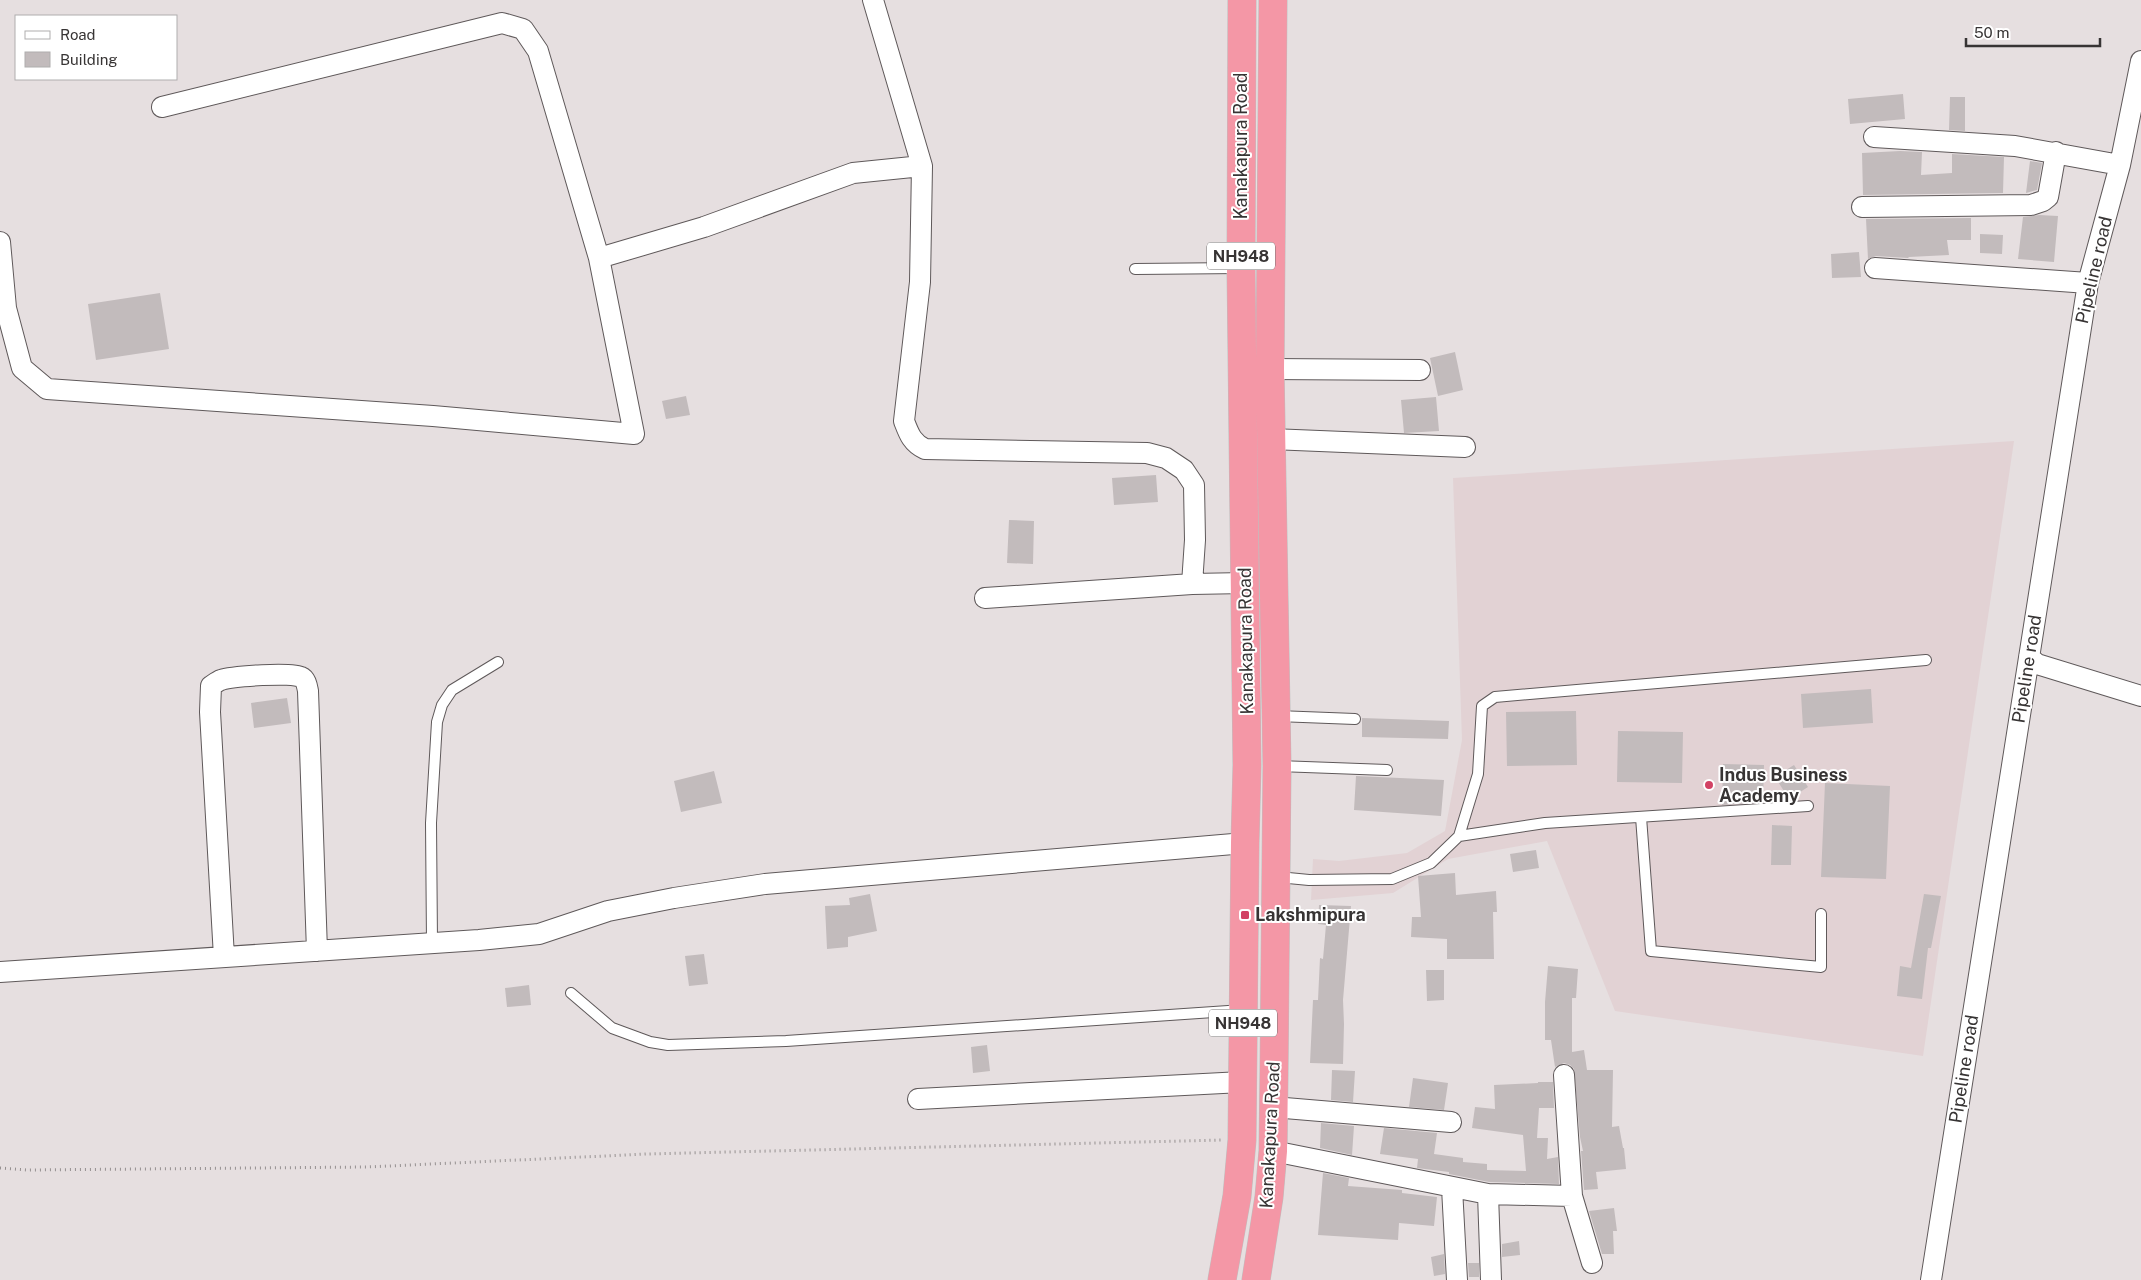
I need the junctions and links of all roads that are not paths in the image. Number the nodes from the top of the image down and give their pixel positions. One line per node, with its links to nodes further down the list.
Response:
1 (873, 0): 9 (street)
2 (1242, 0): 13 (highway, Kanakapura Road / NH948)
3 (1273, 0): 17 (highway, Kanakapura Road / NH948)
4 (2141, 61): 8 (street, Pipeline road)
5 (162, 107): 12 (street)
6 (1874, 137): 7 (street)
7 (2056, 152): 8 (street); 10 (street)
8 (2120, 165): 16 (street, Pipeline road)
9 (922, 166): 12 (street); 24 (street)
10 (1862, 207)
11 (0, 242): 12 (street)
12 (599, 258)
13 (1241, 268): 15 (lane); 22 (highway, Kanakapura Road / NH948)
14 (1875, 268): 16 (street)
15 (1135, 269)
16 (2088, 283): 26 (street, Pipeline road)
17 (1270, 369): 18 (street); 19 (highway, Kanakapura Road / NH948)
18 (1420, 370)
19 (1271, 439): 20 (street); 21 (highway, Kanakapura Road / NH948)
20 (1465, 447)
21 (1272, 511): 22 (highway); 30 (highway, Kanakapura Road / NH948)
22 (1245, 512): 23 (highway, Kanakapura Road / NH948)
23 (1245, 583): 24 (street); 37 (highway, Kanakapura Road / NH948)
24 (1192, 584): 25 (street)
25 (985, 598)
26 (2029, 658): 29 (street); 60 (street, Pipeline road)
27 (1926, 660): 36 (lane)
28 (498, 662): 40 (lane)
29 (2141, 696)
30 (1276, 716): 31 (lane); 32 (highway, Kanakapura Road / NH948)
31 (1356, 719)
32 (1277, 766): 33 (lane); 38 (highway, Kanakapura Road / NH948)
33 (1387, 770)
34 (1808, 806): 35 (lane)
35 (1641, 817): 36 (lane); 39 (lane)
36 (1458, 836): 38 (lane)
37 (1244, 843): 40 (street); 45 (highway, Kanakapura Road / NH948)
38 (1274, 877): 49 (highway, Kanakapura Road / NH948)
39 (1821, 914)
40 (432, 943): 41 (street)
41 (318, 951): 42 (street); 42 (street)
42 (224, 957): 43 (street)
43 (0, 972)
44 (571, 993): 45 (lane)
45 (1244, 1010): 47 (highway, Kanakapura Road / NH948)
46 (1564, 1075): 54 (street)
47 (1242, 1082): 48 (street); 56 (highway, Kanakapura Road / NH948)
48 (918, 1100)
49 (1273, 1107): 50 (street); 51 (highway, Kanakapura Road / NH948)
50 (1451, 1122)
51 (1273, 1150): 52 (street); 57 (highway, Kanakapura Road / NH948)
52 (1452, 1188): 53 (street); 58 (street)
53 (1488, 1194): 54 (street); 59 (street)
54 (1572, 1196): 55 (street)
55 (1592, 1263)
56 (1222, 1280)
57 (1256, 1280)
58 (1457, 1280)
59 (1491, 1280)
60 (1931, 1280)

